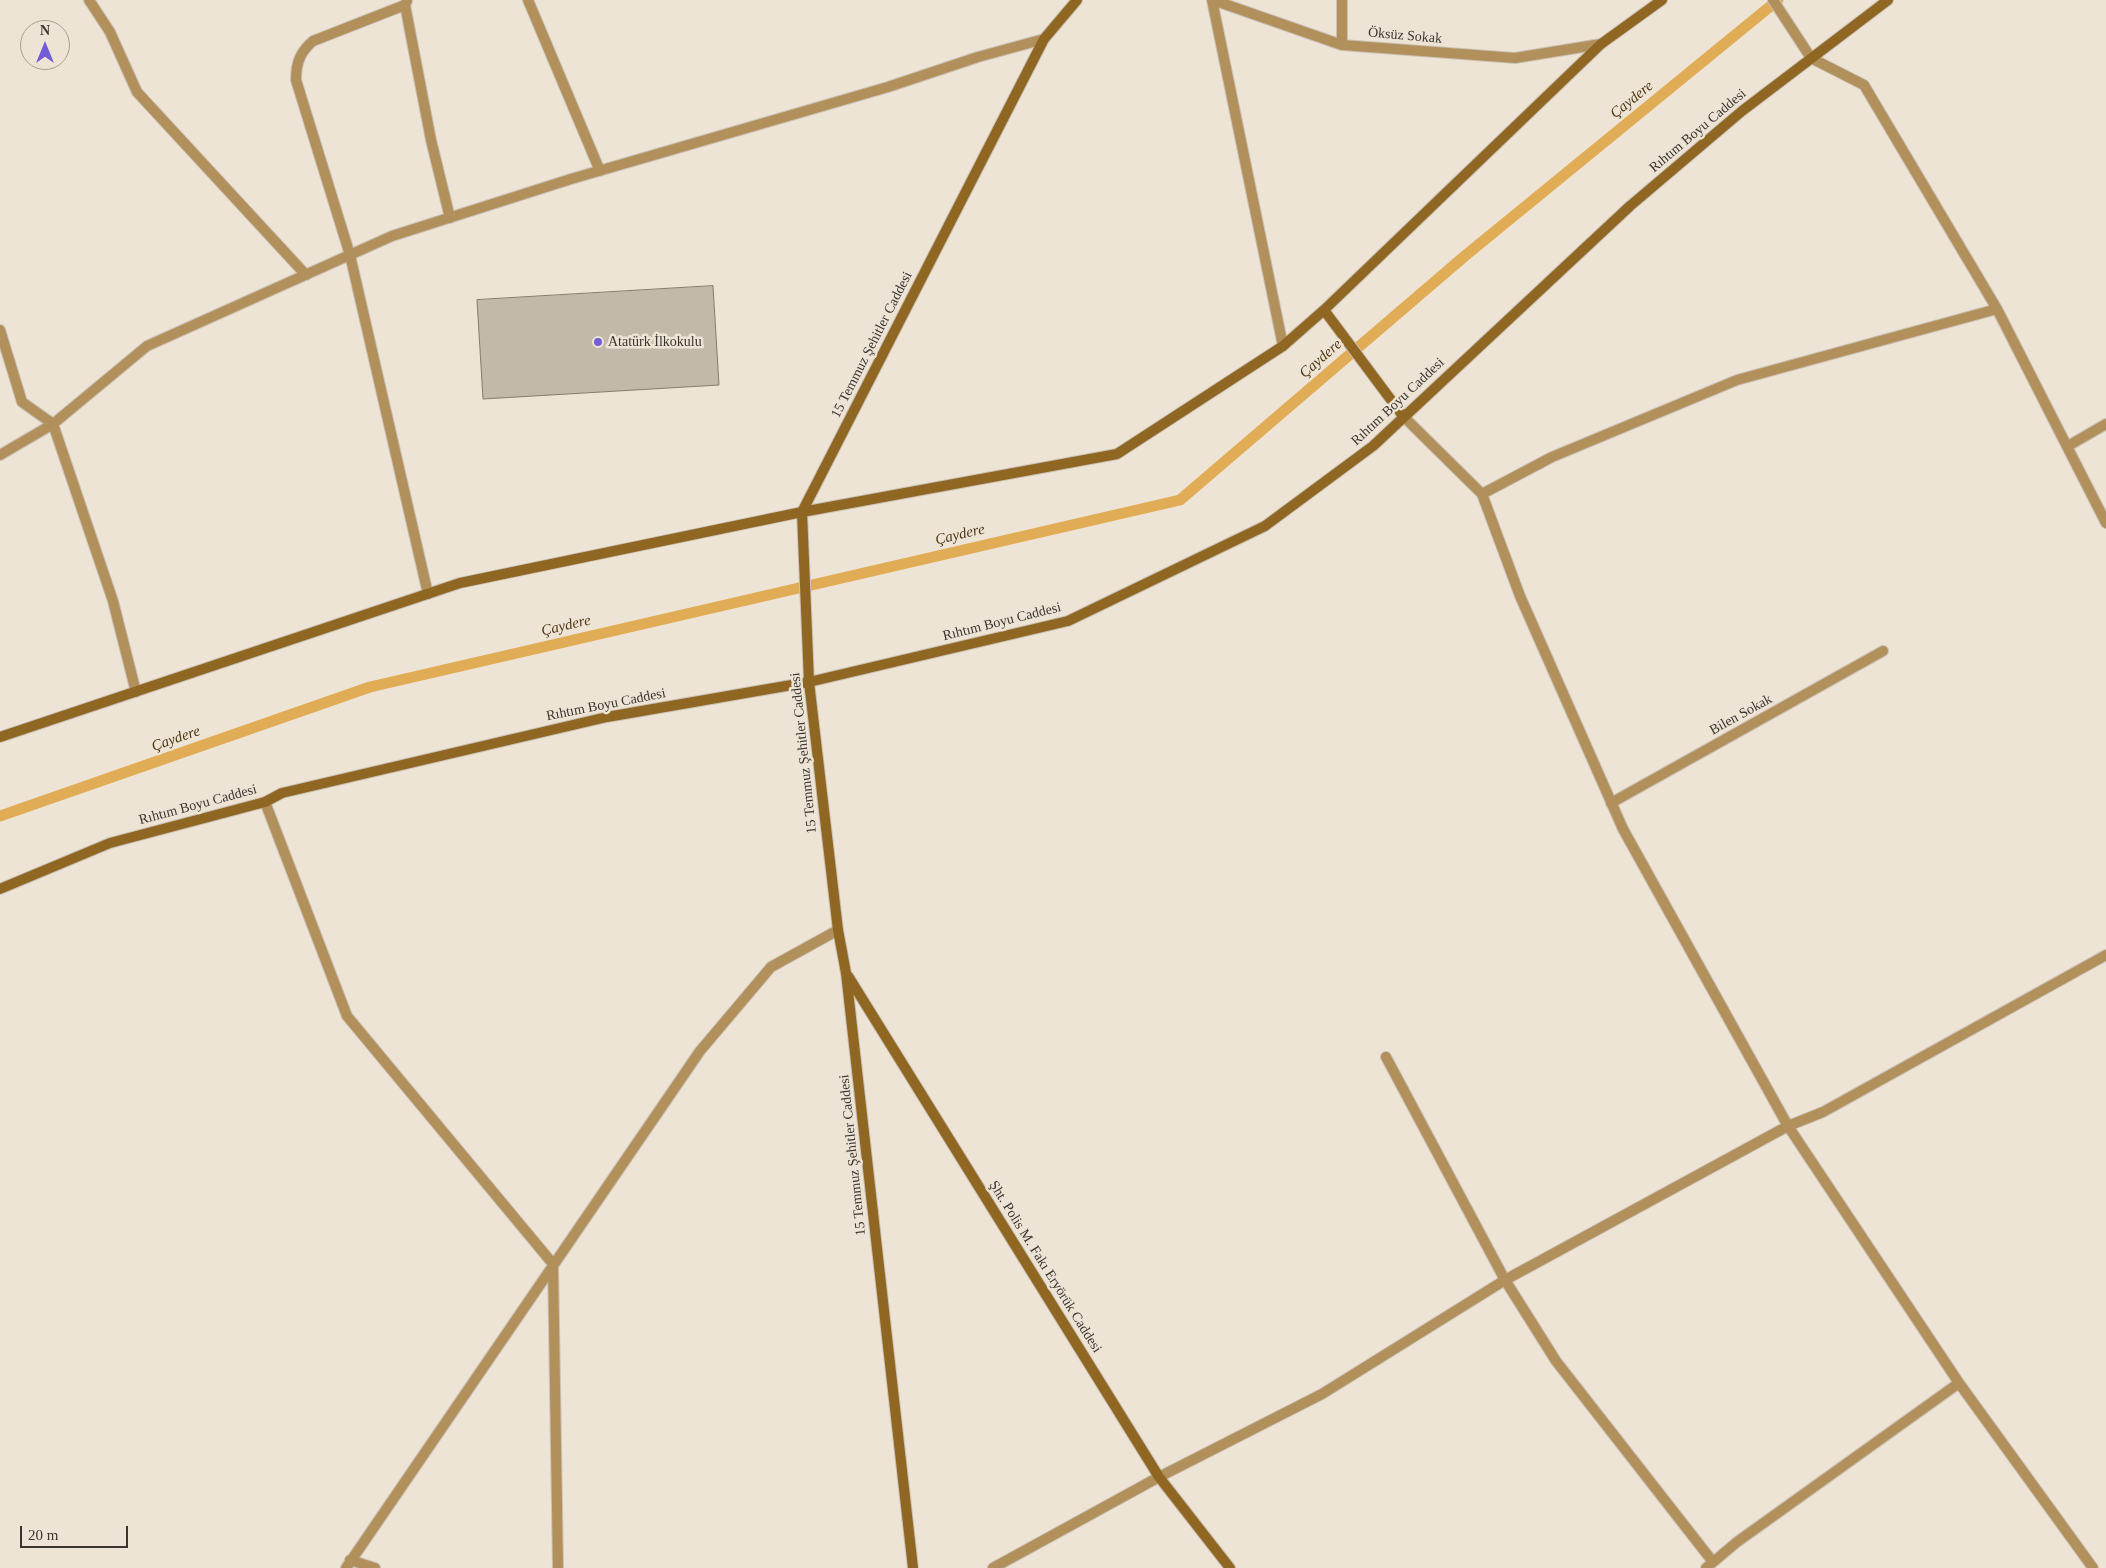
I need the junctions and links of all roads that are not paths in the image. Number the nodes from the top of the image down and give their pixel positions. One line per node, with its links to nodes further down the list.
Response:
1 (89, 0): 17 (street)
2 (528, 0): 14 (street)
3 (1077, 0): 10 (street, 15 Temmuz Şehitler Caddesi)
4 (1212, 0): 12 (street, Öksüz Sokak); 21 (street)
5 (1342, 0): 12 (street)
6 (1662, 0): 11 (street)
7 (1773, 0): 13 (street)
8 (1888, 0): 13 (street, Rıhtım Boyu Caddesi)
9 (406, 3): 15 (street); 16 (street)
10 (1044, 39): 14 (street); 28 (street, 15 Temmuz Şehitler Caddesi)
11 (1601, 44): 12 (street, Öksüz Sokak); 19 (street)
12 (1342, 45)
13 (1811, 58): 18 (street); 22 (street, Rıhtım Boyu Caddesi)
14 (600, 171): 15 (street)
15 (450, 218): 16 (street)
16 (350, 255): 17 (street); 30 (street)
17 (306, 275): 23 (street)
18 (1997, 309): 25 (street); 27 (street)
19 (1324, 310): 21 (street); 22 (street)
20 (0, 330): 23 (street)
21 (1283, 346): 28 (street)
22 (1403, 416): 27 (street); 32 (street, Rıhtım Boyu Caddesi)
23 (53, 424): 26 (street); 33 (street)
24 (2106, 424): 25 (street)
25 (2068, 446): 29 (street)
26 (0, 455)
27 (1482, 494): 36 (street)
28 (802, 512): 30 (street); 32 (street, 15 Temmuz Şehitler Caddesi)
29 (2106, 523)
30 (428, 594): 33 (street)
31 (1884, 651): 36 (street, Bilen Sokak)
32 (809, 682): 35 (street, Rıhtım Boyu Caddesi); 38 (street, 15 Temmuz Şehitler Caddesi)
33 (136, 692): 34 (street)
34 (0, 737)
35 (265, 802): 37 (street, Rıhtım Boyu Caddesi); 43 (street)
36 (1611, 802): 42 (street)
37 (0, 889)
38 (838, 930): 40 (street, 15 Temmuz Şehitler Caddesi); 43 (street)
39 (2106, 954): 42 (street)
40 (846, 973): 46 (street, Şht. Polis M. Fakı Eryörük Caddesi); 51 (street, 15 Temmuz Şehitler Caddesi)
41 (1386, 1056): 44 (street)
42 (1788, 1126): 44 (street); 45 (street)
43 (553, 1264): 47 (street); 50 (street)
44 (1505, 1280): 46 (street); 48 (street)
45 (1959, 1383): 48 (street); 54 (street)
46 (1159, 1477): 52 (street); 53 (street, Şht. Polis M. Fakı Eryörük Caddesi)
47 (348, 1564): 49 (street)
48 (1710, 1565)
49 (375, 1568)
50 (558, 1568)
51 (913, 1568)
52 (993, 1568)
53 (1230, 1568)
54 (2094, 1568)

